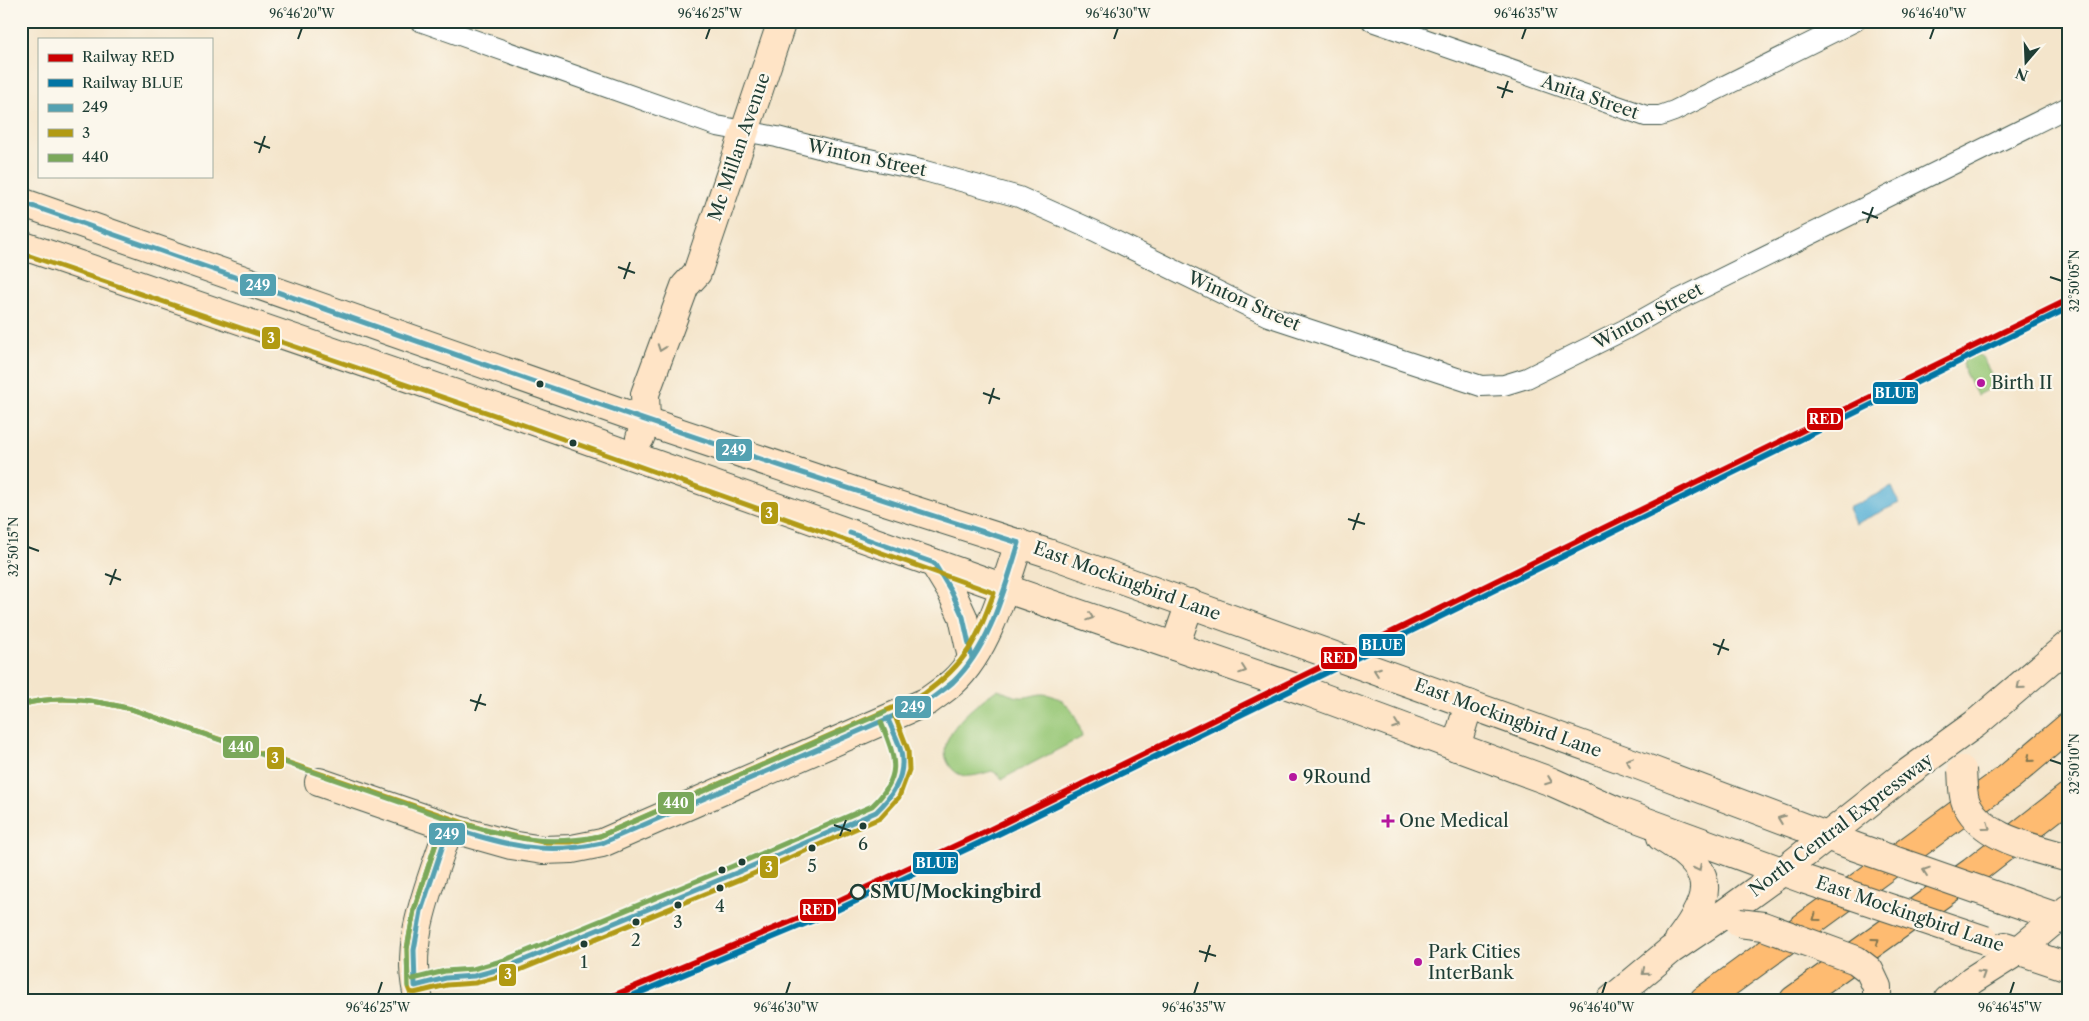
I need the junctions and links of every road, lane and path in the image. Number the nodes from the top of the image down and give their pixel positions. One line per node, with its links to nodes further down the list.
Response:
1 (420, 21): 6 (street, Winton Street)
2 (782, 21): 6 (main road, Mc Millan Avenue)
3 (1372, 21): 4 (street, Anita Street)
4 (1855, 21)
5 (2068, 107): 6 (street, Winton Street)
6 (744, 130): 13 (main road, Mc Millan Avenue)
7 (21, 202): 8 (main road, East Mockingbird Lane)
8 (109, 233): 10 (main road); 11 (main road, East Mockingbird Lane)
9 (21, 245): 10 (main road, East Mockingbird Lane)
10 (98, 272): 12 (main road, East Mockingbird Lane)
11 (350, 318): 12 (main road); 13 (main road, East Mockingbird Lane)
12 (340, 355): 14 (main road, East Mockingbird Lane)
13 (646, 421): 14 (main road, Mc Millan Avenue); 15 (main road, East Mockingbird Lane)
14 (635, 456): 16 (main road, East Mockingbird Lane)
15 (860, 493): 16 (main road); 17 (main road, East Mockingbird Lane)
16 (847, 532): 18 (main road, East Mockingbird Lane)
17 (1019, 543): 19 (main road); 20 (main road, East Mockingbird Lane)
18 (934, 564): 19 (main road, East Mockingbird Lane); 23 (main road)
19 (1004, 588): 22 (main road, East Mockingbird Lane, one-way to 22); 23 (main road)
20 (1190, 603): 22 (main road); 24 (main road, East Mockingbird Lane, one-way to 20)
21 (2068, 645): 25 (main road, North Central Expressway, one-way to 25)
22 (1176, 646): 27 (main road, East Mockingbird Lane, one-way to 27)
23 (972, 658): 31 (main road)
24 (1469, 704): 27 (main road); 32 (main road, East Mockingbird Lane, one-way to 24)
25 (1975, 724): 32 (main road, North Central Expressway); 33 (main road, one-way to 33, bridge)
26 (2068, 727): 42 (highway, one-way to 42)
27 (1456, 747): 30 (main road, East Mockingbird Lane, one-way to 30)
28 (319, 782): 31 (main road)
29 (2068, 797): 43 (highway, one-way to 29)
30 (1617, 810): 34 (main road, East Mockingbird Lane); 37 (main road, one-way to 37)
31 (449, 827): 40 (main road)
32 (1826, 837): 34 (main road, North Central Expressway); 35 (main road, East Mockingbird Lane, one-way to 32, bridge)
33 (2068, 858)
34 (1795, 876): 36 (main road, North Central Expressway); 38 (main road, East Mockingbird Lane, bridge)
35 (2064, 916): 38 (main road)
36 (1727, 922): 37 (main road, North Central Expressway); 44 (main road, bridge)
37 (1671, 950): 41 (main road, North Central Expressway, one-way to 41)
38 (2018, 951): 39 (main road, East Mockingbird Lane); 45 (main road, one-way to 38)
39 (2068, 967)
40 (419, 1000)
41 (1611, 1000)
42 (1704, 1000)
43 (1794, 1000)
44 (1877, 1000)
45 (1948, 1000)

